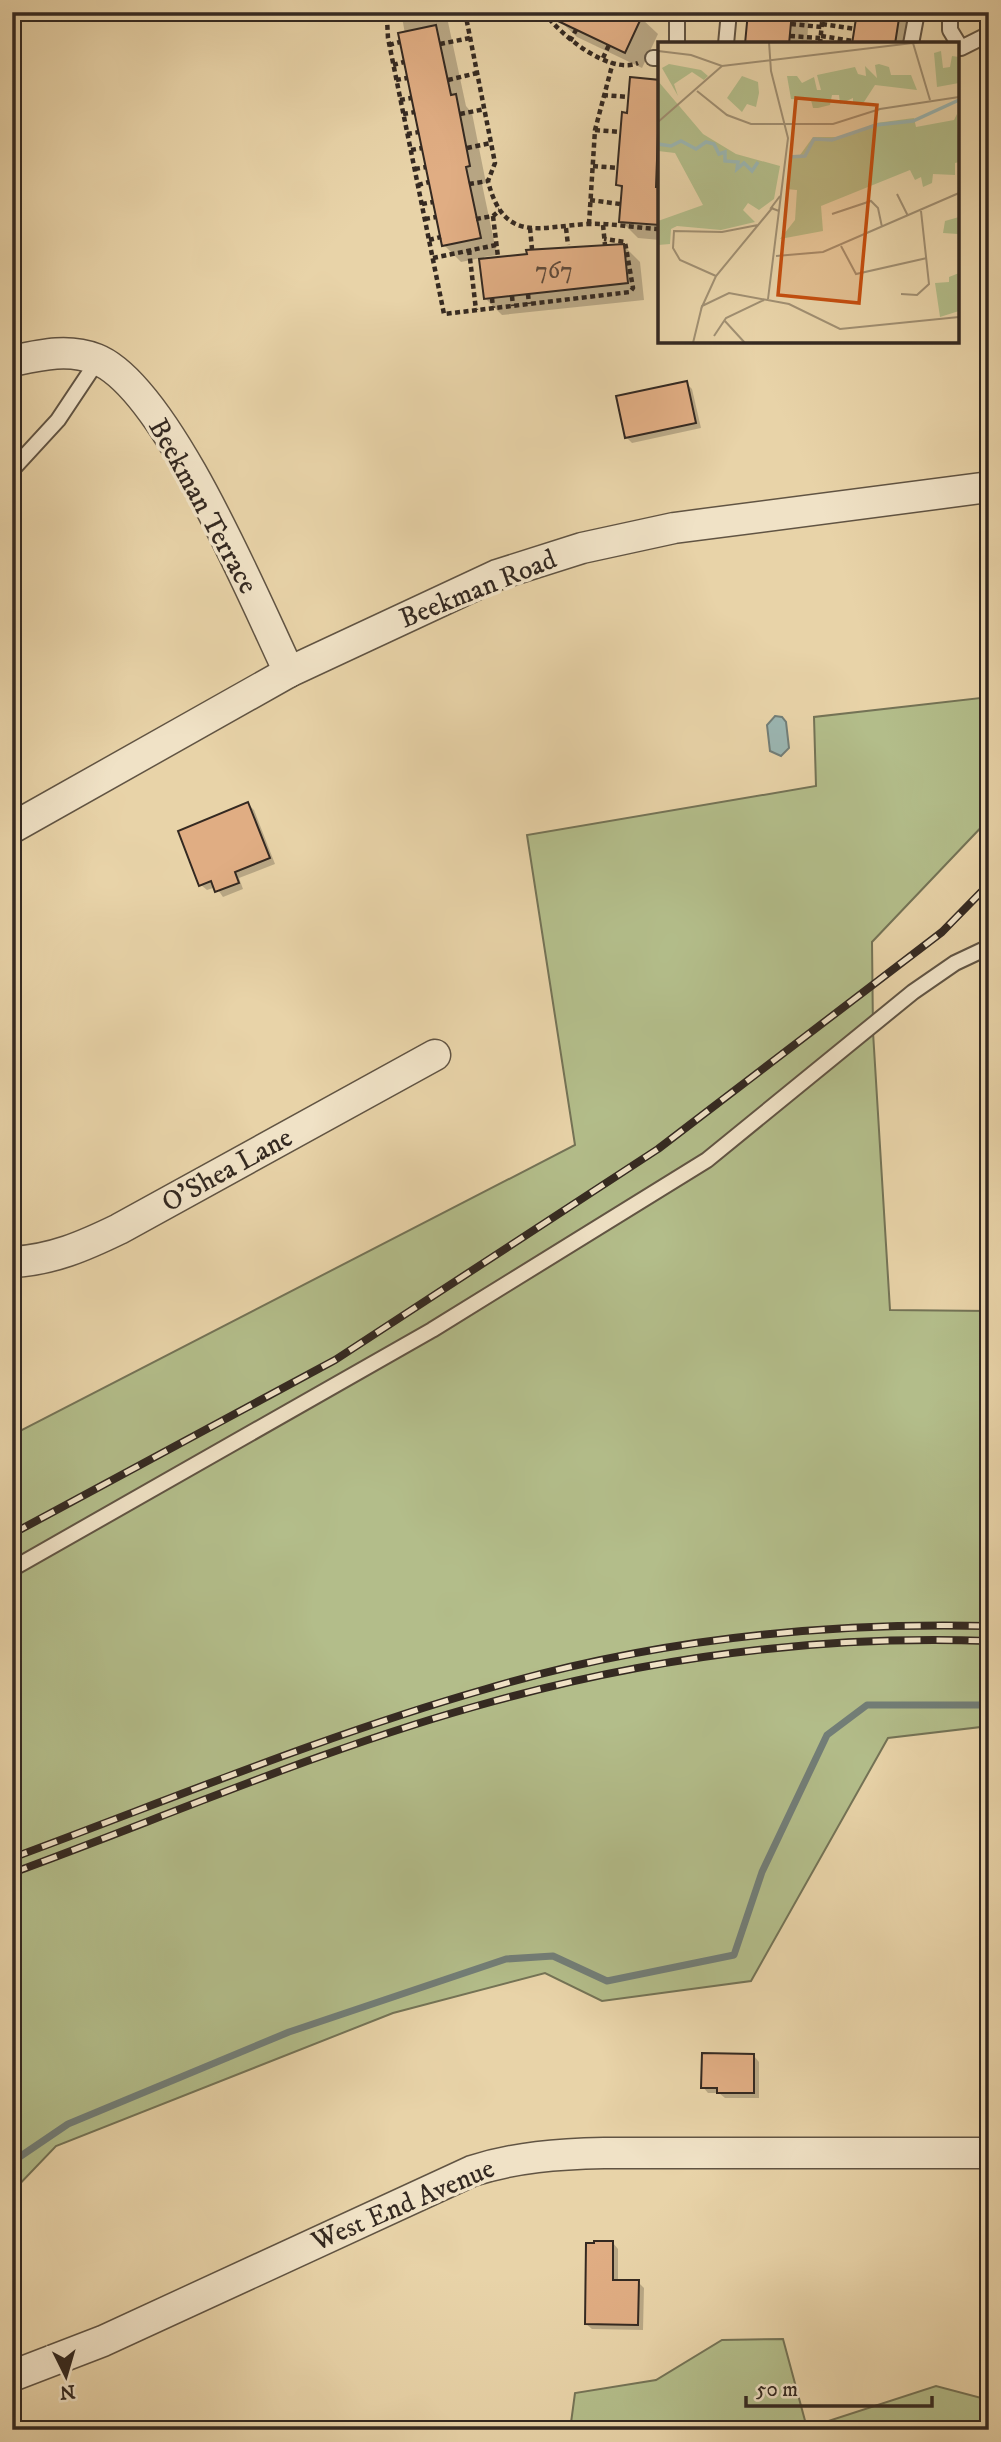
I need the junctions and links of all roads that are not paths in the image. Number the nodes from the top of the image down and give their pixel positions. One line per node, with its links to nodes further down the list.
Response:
1 (677, 12): 6 (lane)
2 (729, 12): 7 (lane)
3 (916, 12): 8 (lane)
4 (950, 12): 9 (lane)
5 (989, 34): 10 (lane)
6 (677, 42)
7 (726, 42)
8 (911, 42)
9 (957, 42)
10 (959, 45)
11 (98, 360): 12 (street, Beekman Terrace); 13 (lane); 15 (street, Beekman Terrace)
12 (12, 361)
13 (12, 470)
14 (989, 486): 15 (street, Beekman Road)
15 (289, 672): 16 (street, Beekman Road)
16 (12, 828)
17 (989, 947): 20 (lane)
18 (435, 1055): 19 (street, O'Shea Lane)
19 (12, 1262)
20 (12, 1569)
21 (989, 2153): 22 (street, West End Avenue)
22 (12, 2376)

